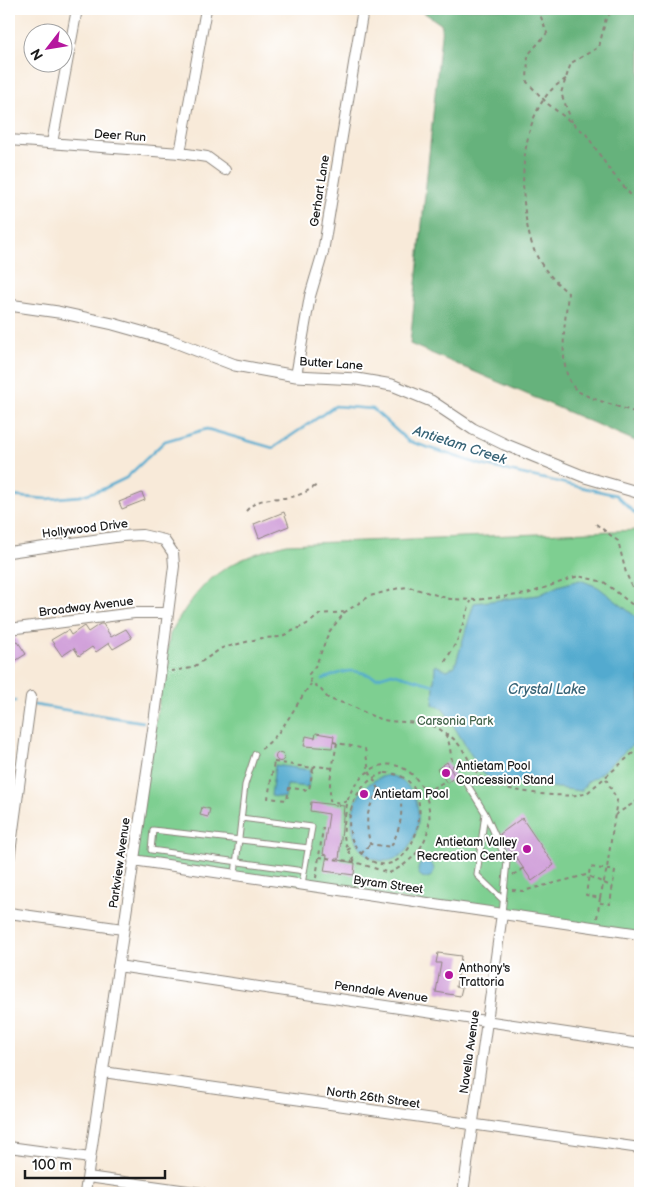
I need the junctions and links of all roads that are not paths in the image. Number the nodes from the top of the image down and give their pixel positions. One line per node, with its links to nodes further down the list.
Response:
1 (77, 9): 5 (street)
2 (206, 9): 6 (street)
3 (363, 9): 9 (street, Gerhart Lane)
4 (9, 140): 5 (street, Deer Run)
5 (52, 143): 6 (street, Deer Run)
6 (180, 153): 7 (street, Deer Run)
7 (226, 170)
8 (9, 305): 9 (street, Butter Lane)
9 (296, 376): 10 (street, Butter Lane)
10 (638, 493)
11 (164, 540): 12 (street, Hollywood Drive); 13 (street, Parkview Avenue)
12 (9, 552)
13 (166, 613): 14 (street, Broadway Avenue); 23 (street, Parkview Avenue)
14 (9, 629)
15 (31, 697): 22 (street)
16 (255, 754): 19 (lane)
17 (464, 778): 18 (lane)
18 (485, 812): 28 (lane); 28 (lane)
19 (241, 818): 20 (lane); 21 (lane)
20 (239, 841): 21 (lane); 24 (lane); 24 (lane)
21 (309, 848): 25 (lane)
22 (9, 860)
23 (132, 860): 26 (street, Byram Street); 31 (street, Parkview Avenue)
24 (236, 861): 25 (lane); 26 (lane)
25 (304, 871): 27 (lane)
26 (235, 875): 27 (street, Byram Street)
27 (302, 885): 30 (street, Byram Street)
28 (503, 900): 30 (lane)
29 (9, 913): 31 (street)
30 (502, 914): 32 (street, Byram Street); 34 (street, Navella Avenue)
31 (123, 929): 33 (street, Parkview Avenue)
32 (640, 934)
33 (118, 966): 34 (street, Penndale Avenue); 36 (street, Parkview Avenue)
34 (487, 1020): 35 (street, Penndale Avenue); 37 (street, Navella Avenue)
35 (640, 1044)
36 (103, 1072): 37 (street, North 26th Street); 40 (street, Parkview Avenue)
37 (472, 1124): 39 (street, North 26th Street); 44 (street, Navella Avenue)
38 (9, 1147): 40 (street)
39 (640, 1148)
40 (90, 1158): 41 (street, Parkview Avenue)
41 (88, 1177): 42 (street, Parkview Avenue); 43 (street)
42 (85, 1193)
43 (202, 1193)
44 (463, 1193)

